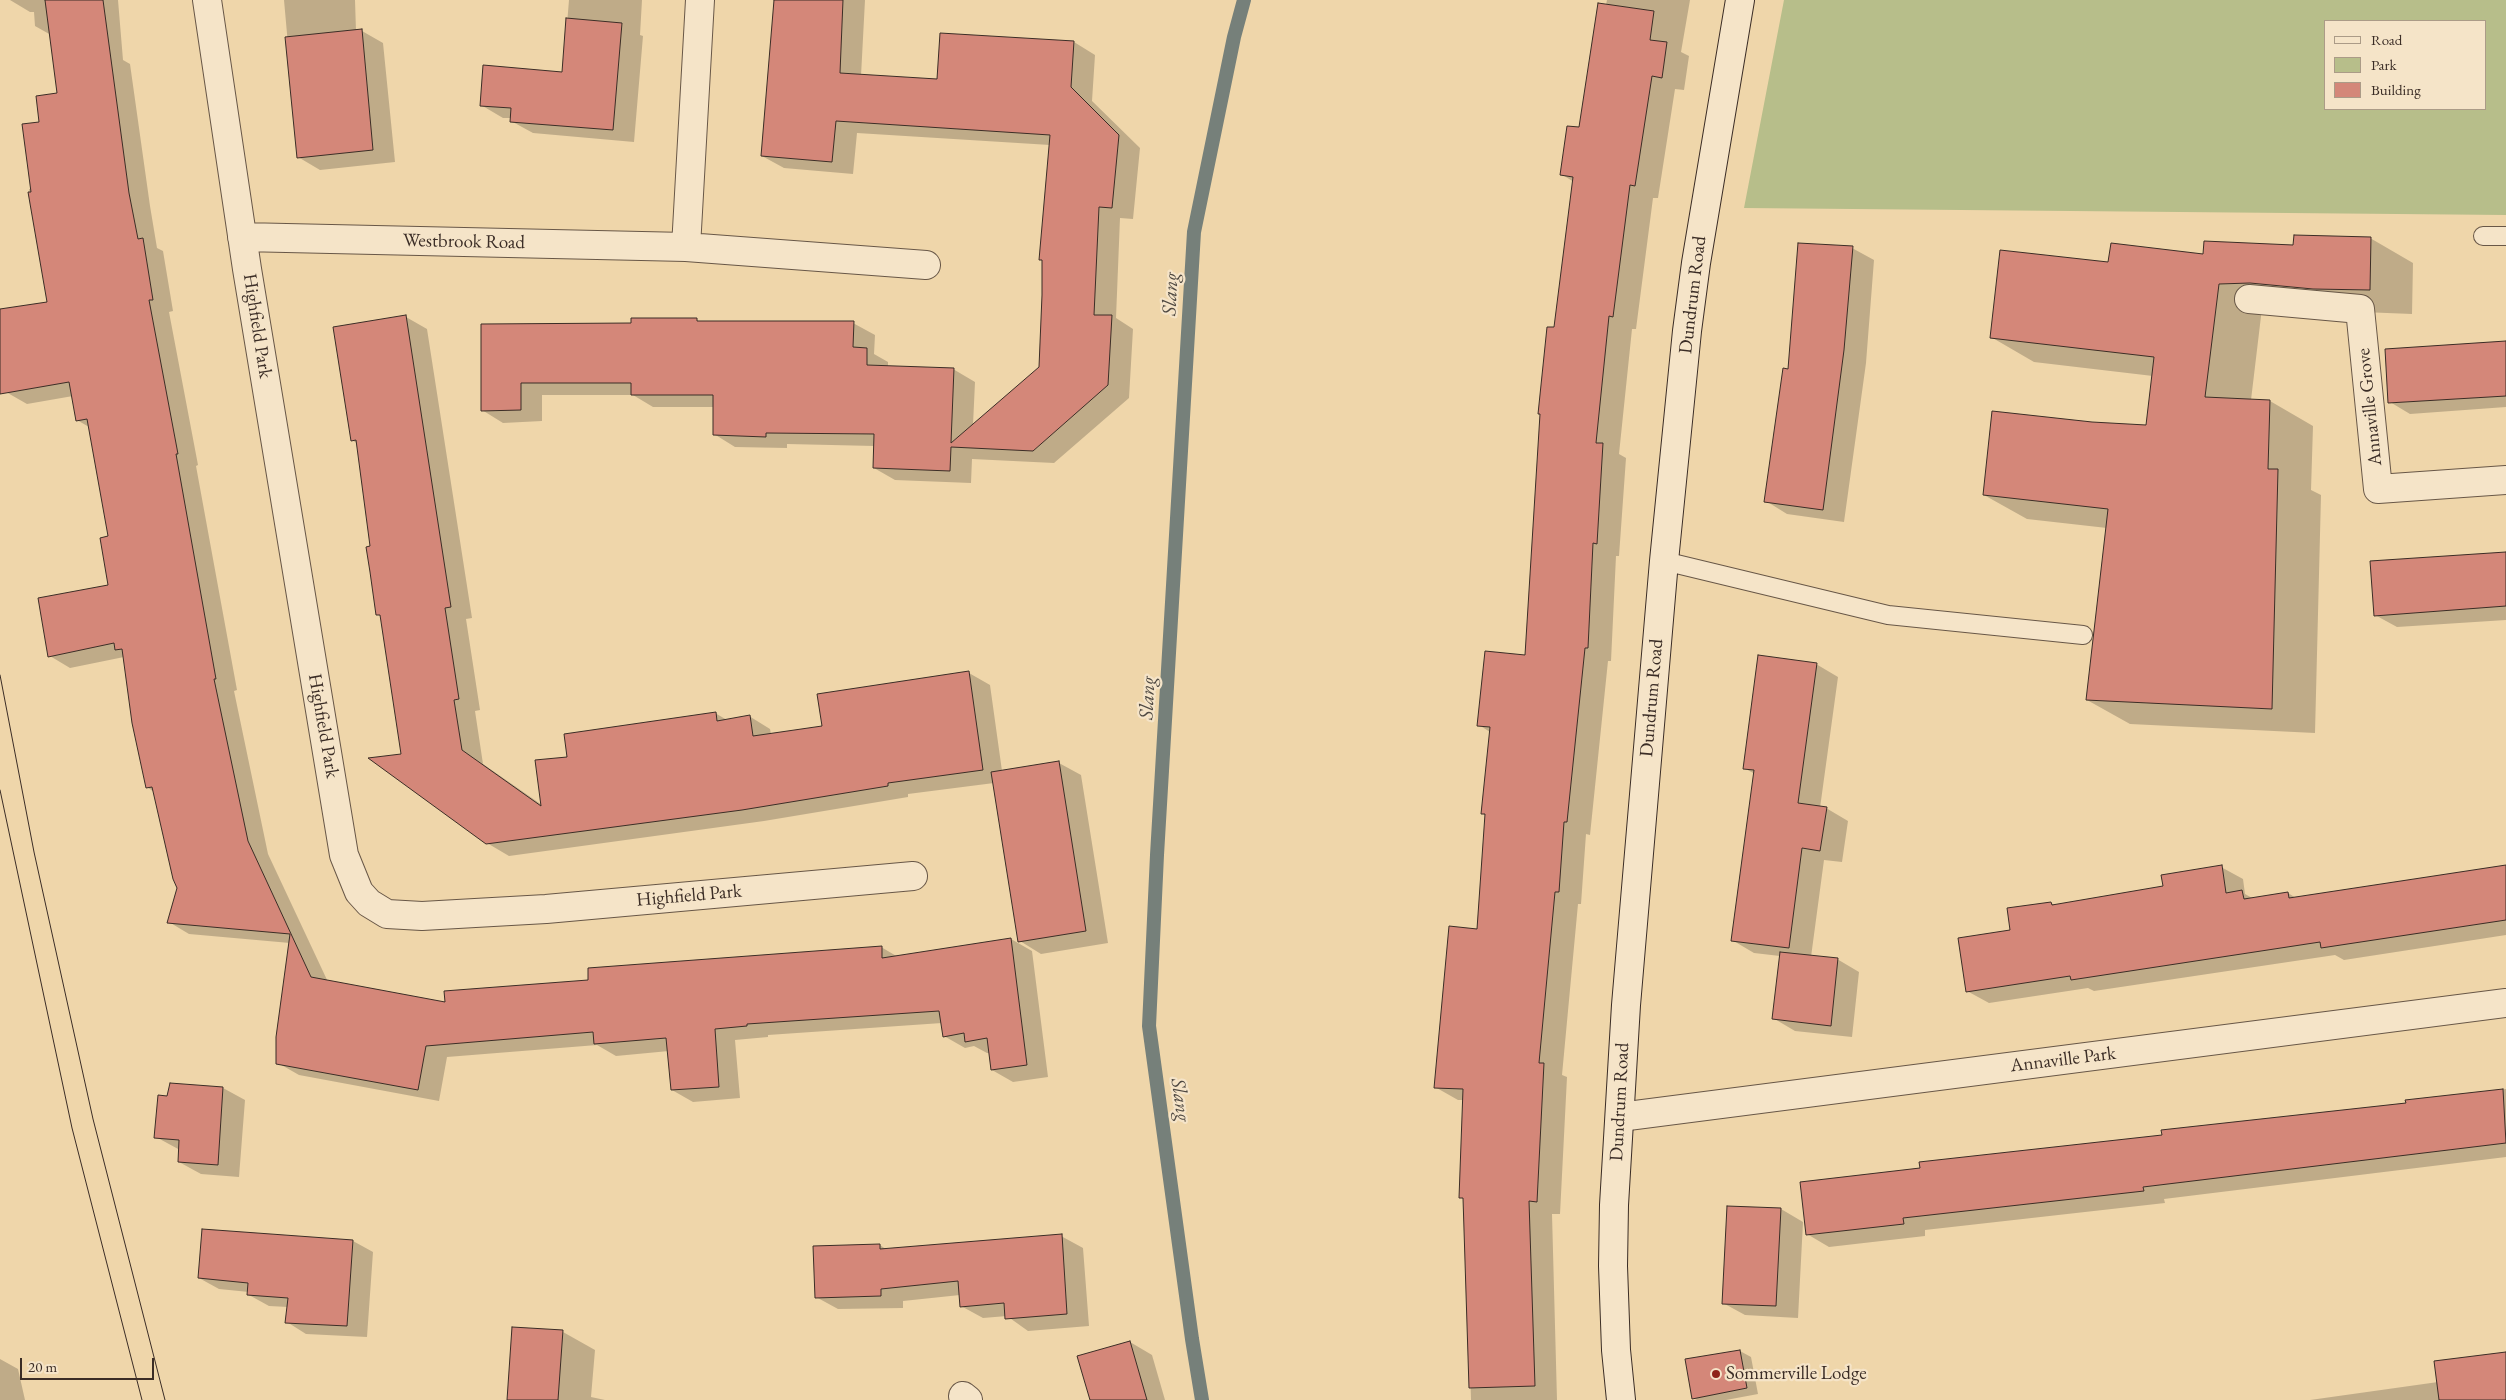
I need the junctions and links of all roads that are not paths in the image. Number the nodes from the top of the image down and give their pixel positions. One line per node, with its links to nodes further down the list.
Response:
1 (207, 0): 6 (street, Highfield Park)
2 (700, 0): 7 (street)
3 (1740, 0): 11 (street, Dundrum Road)
4 (2483, 236): 5 (lane)
5 (2506, 236)
6 (242, 237): 7 (street, Westbrook Road); 13 (street, Highfield Park)
7 (686, 247): 8 (street, Westbrook Road)
8 (926, 265)
9 (2249, 299): 10 (street, Annaville Grove)
10 (2506, 480)
11 (1664, 561): 12 (lane); 15 (street, Dundrum Road)
12 (2083, 635)
13 (913, 876)
14 (2506, 1003): 15 (street, Annaville Park)
15 (1620, 1117): 16 (street, Dundrum Road)
16 (1621, 1400)

